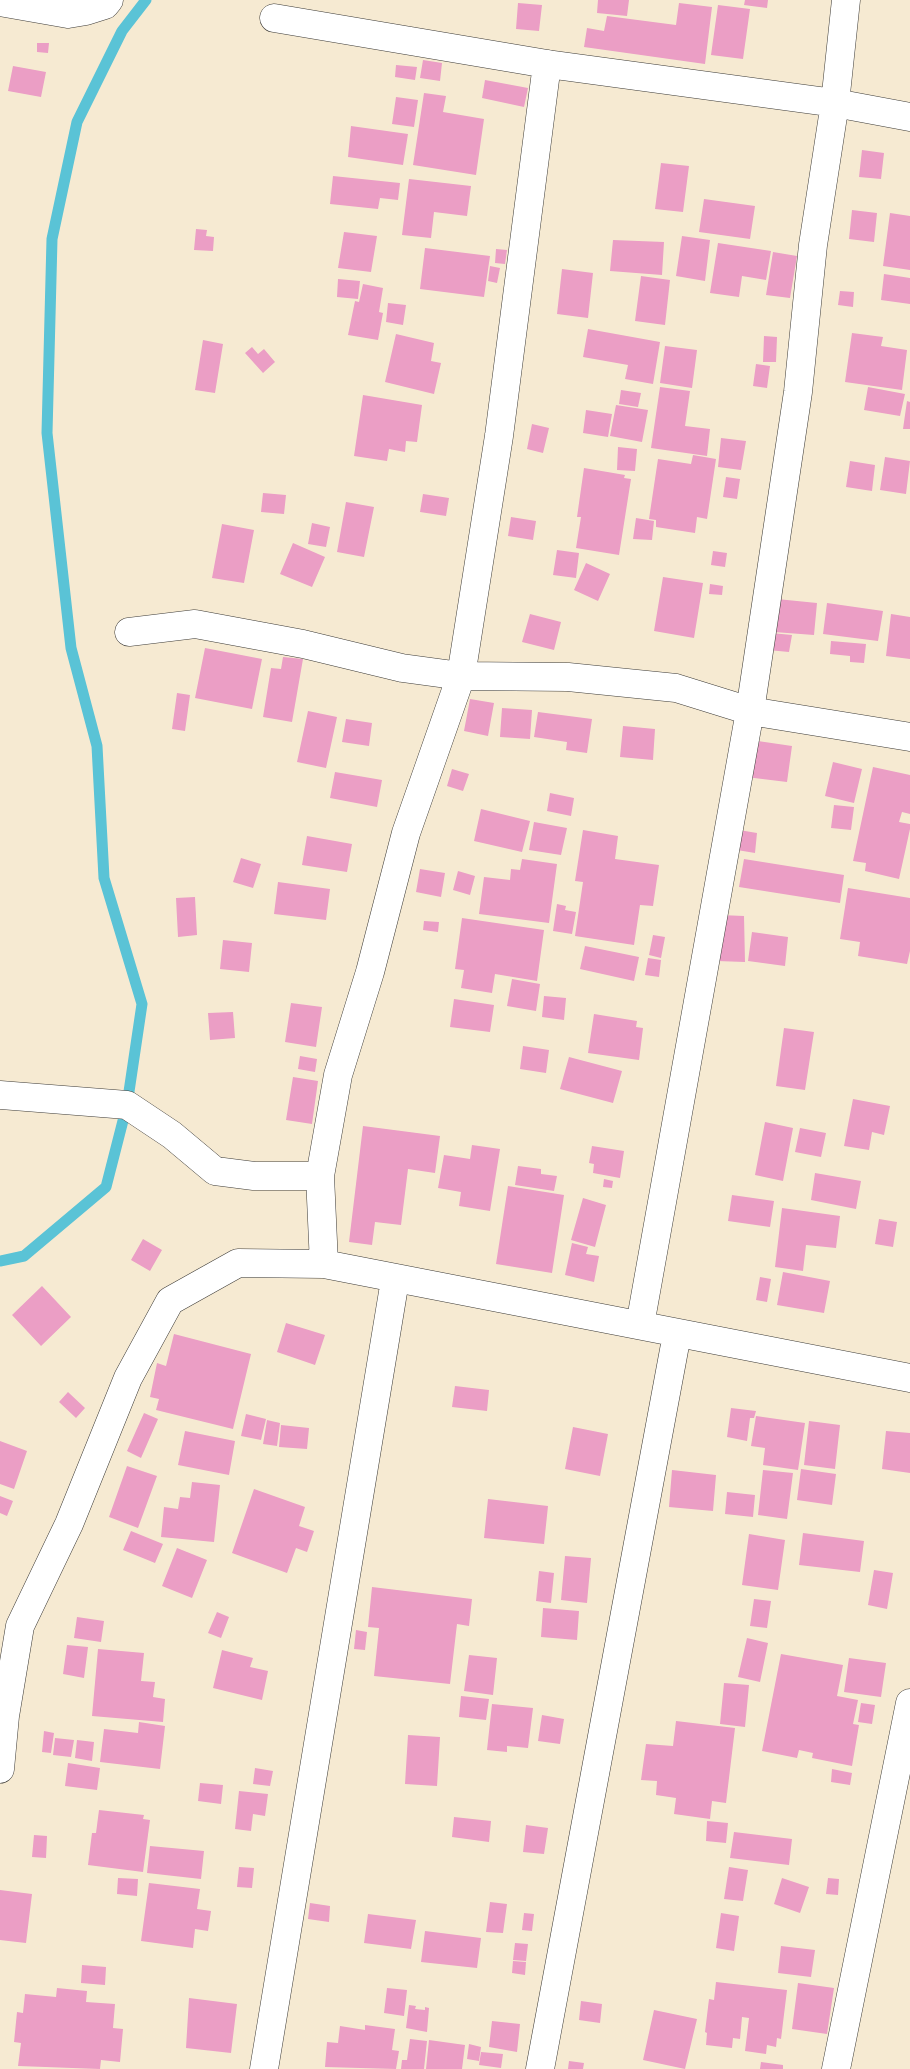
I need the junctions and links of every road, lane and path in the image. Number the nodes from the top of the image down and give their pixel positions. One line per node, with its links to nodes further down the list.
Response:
1 (109, 0): 3 (street)
2 (846, 0): 6 (street)
3 (0, 2)
4 (274, 18): 5 (street)
5 (547, 64): 6 (street); 9 (street)
6 (835, 103): 7 (street); 10 (street)
7 (910, 117)
8 (128, 632): 9 (street)
9 (461, 676): 10 (street); 13 (street)
10 (750, 711): 11 (street); 16 (street)
11 (910, 737)
12 (0, 1095): 13 (street)
13 (320, 1176): 14 (street)
14 (324, 1264): 15 (street); 20 (street)
15 (395, 1280): 16 (street); 21 (street)
16 (640, 1325): 17 (street)
17 (676, 1334): 18 (street); 22 (street)
18 (909, 1370)
19 (910, 1703): 23 (street)
20 (0, 1769)
21 (264, 2069)
22 (540, 2069)
23 (836, 2069)

